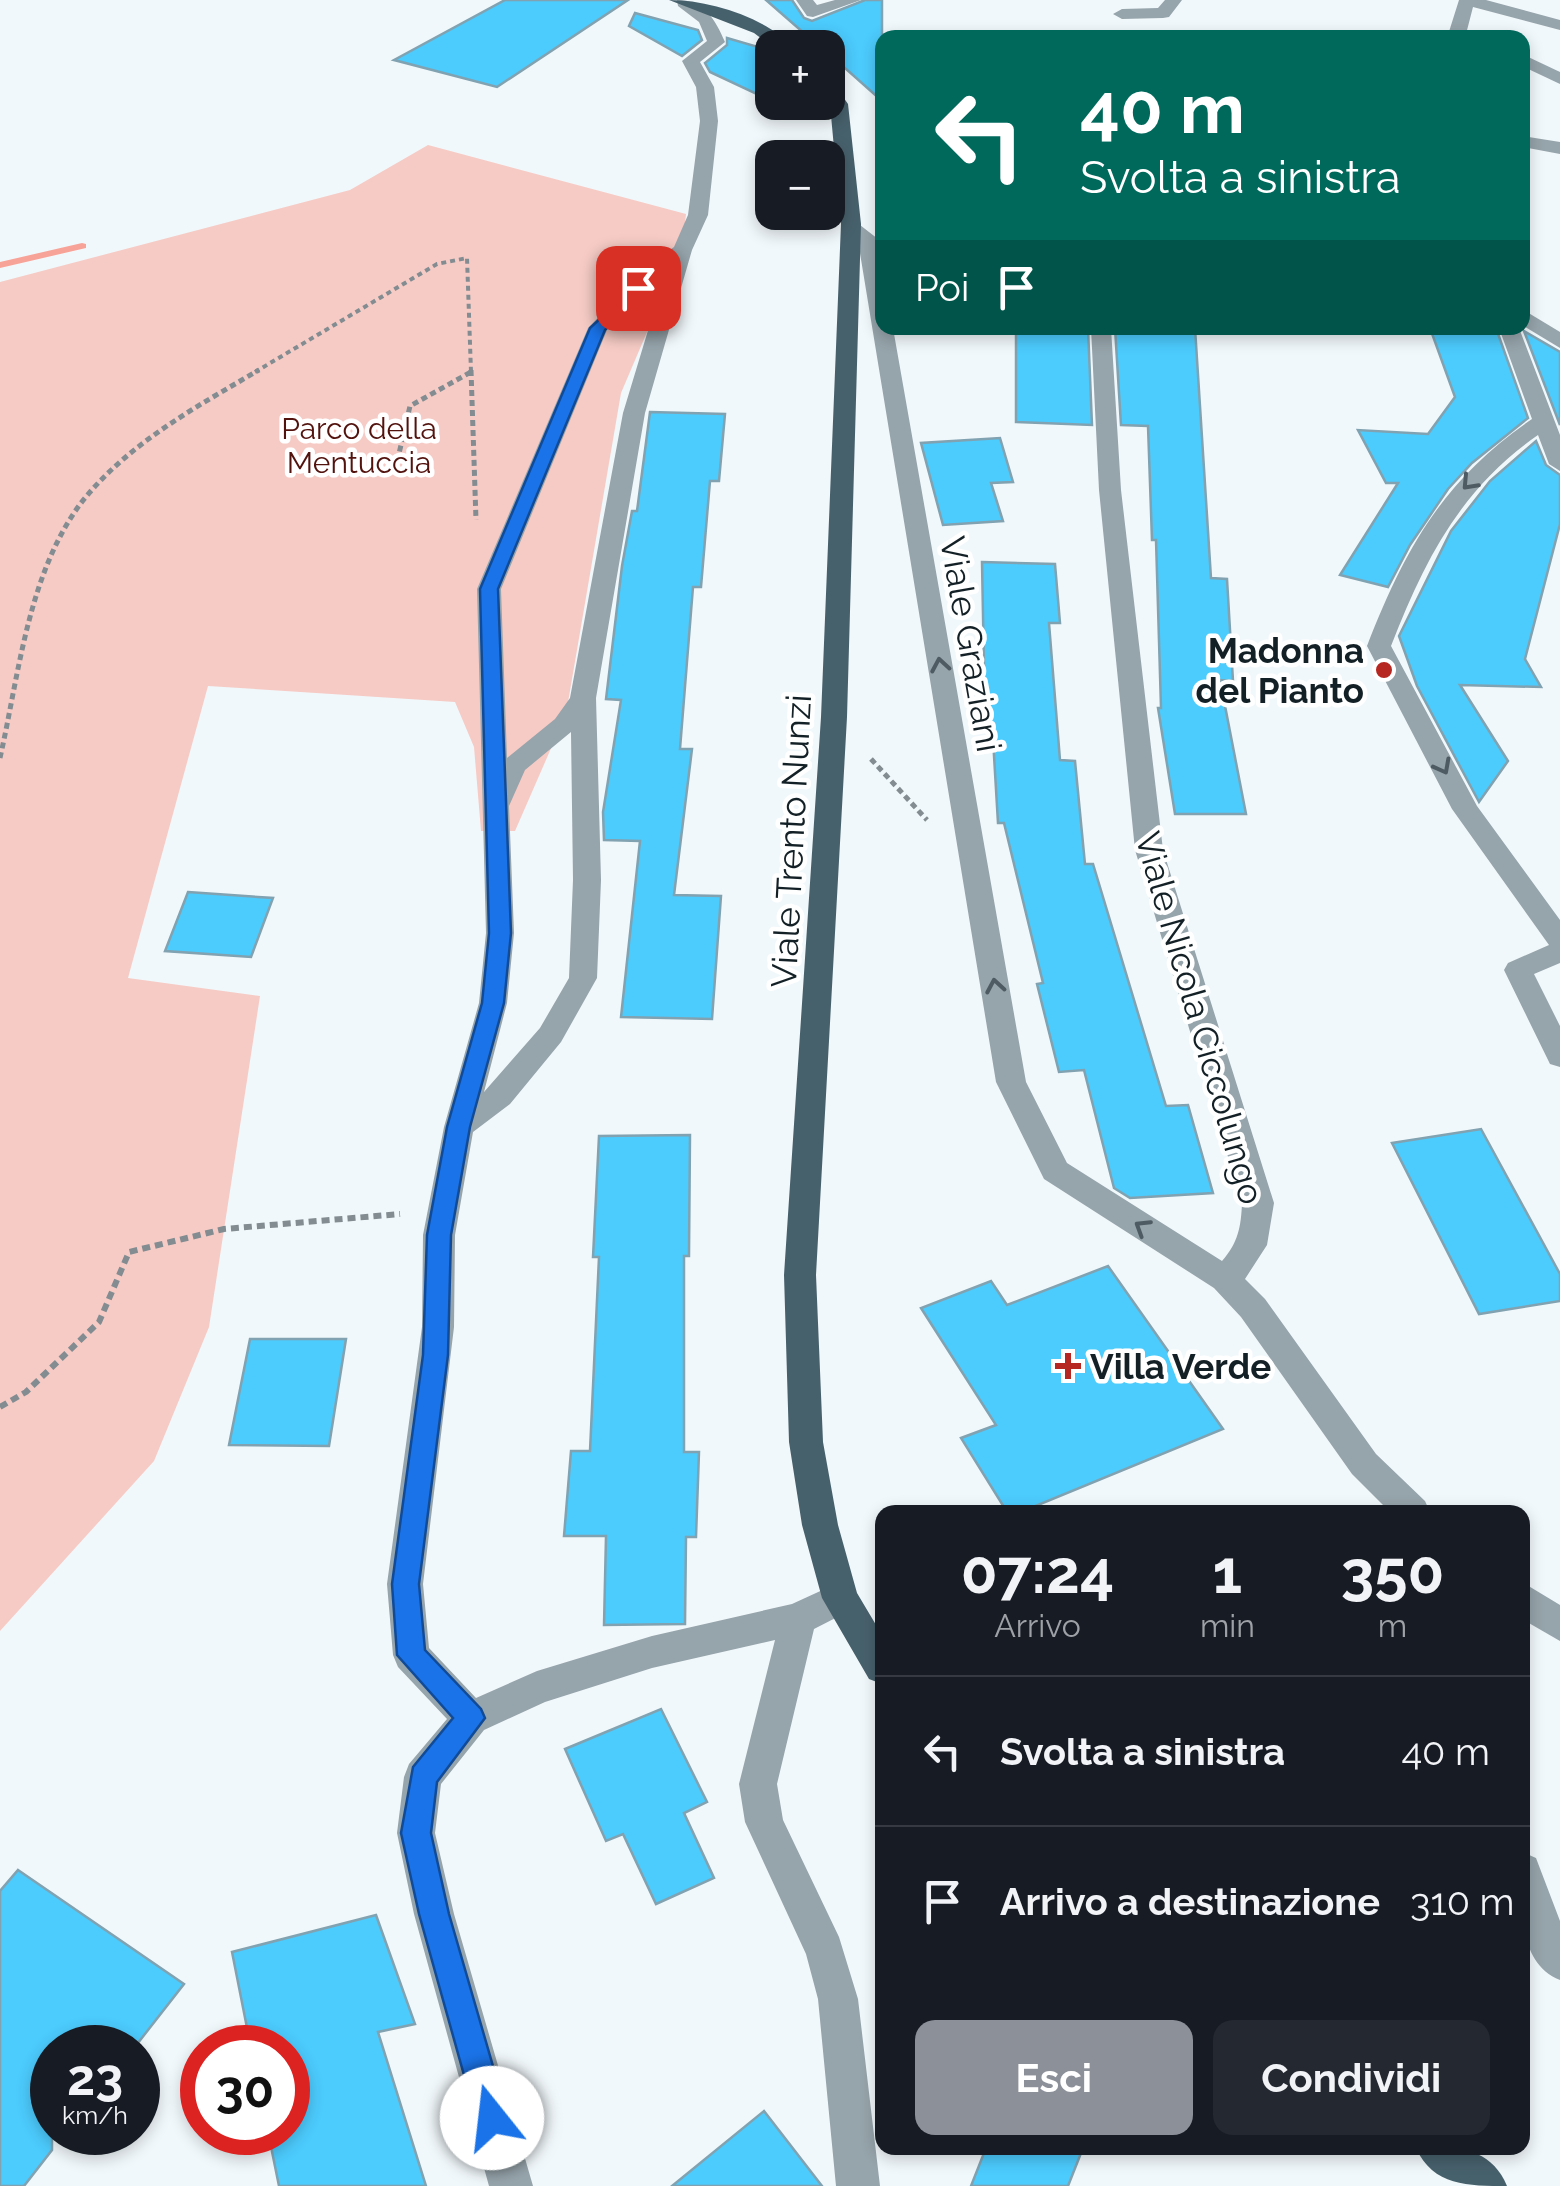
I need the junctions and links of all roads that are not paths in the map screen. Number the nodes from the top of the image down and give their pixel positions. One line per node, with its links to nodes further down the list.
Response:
1 (854, 0): 7 (street)
2 (1104, 0): 8 (street)
3 (1174, 0): 8 (street)
4 (1467, 0): 6 (street); 12 (street)
5 (680, 1): 10 (main road); 19 (street)
6 (1503, 5): 9 (street)
7 (809, 6)
8 (1122, 14): 11 (street)
9 (1560, 25)
10 (761, 30)
11 (1139, 30)
12 (1458, 30)
13 (1530, 63): 14 (street)
14 (1560, 80)
15 (840, 120): 18 (main road, Viale Trento Nunzi)
16 (1530, 142): 17 (street)
17 (1560, 148)
18 (850, 224): 20 (street, Viale Graziani, one-way to 18); 36 (main road, Viale Trento Nunzi)
19 (682, 250): 28 (street); 29 (street)
20 (875, 281)
21 (1530, 321): 25 (street)
22 (884, 335): 34 (street, Viale Graziani, one-way to 22)
23 (1101, 335): 34 (street, Viale Nicola Ciccolungo)
24 (1513, 335): 26 (street)
25 (1560, 342)
26 (1544, 421): 27 (street); 30 (street, one-way to 30)
27 (1560, 464)
28 (584, 698): 29 (street); 33 (street)
29 (496, 843): 33 (street)
30 (1560, 940)
31 (1560, 952): 32 (street)
32 (1560, 1056)
33 (459, 1127): 41 (street)
34 (1224, 1279): 35 (street)
35 (1406, 1505)
36 (840, 1598): 38 (street); 40 (main road, Viale Trento Nunzi)
37 (1530, 1604): 39 (street)
38 (798, 1619): 41 (street); 46 (street)
39 (1560, 1625)
40 (875, 1656)
41 (471, 1718): 45 (street)
42 (1530, 1897): 43 (street)
43 (1560, 1960)
44 (1447, 2155): 47 (main road)
45 (511, 2186)
46 (858, 2186)
47 (1485, 2186)

